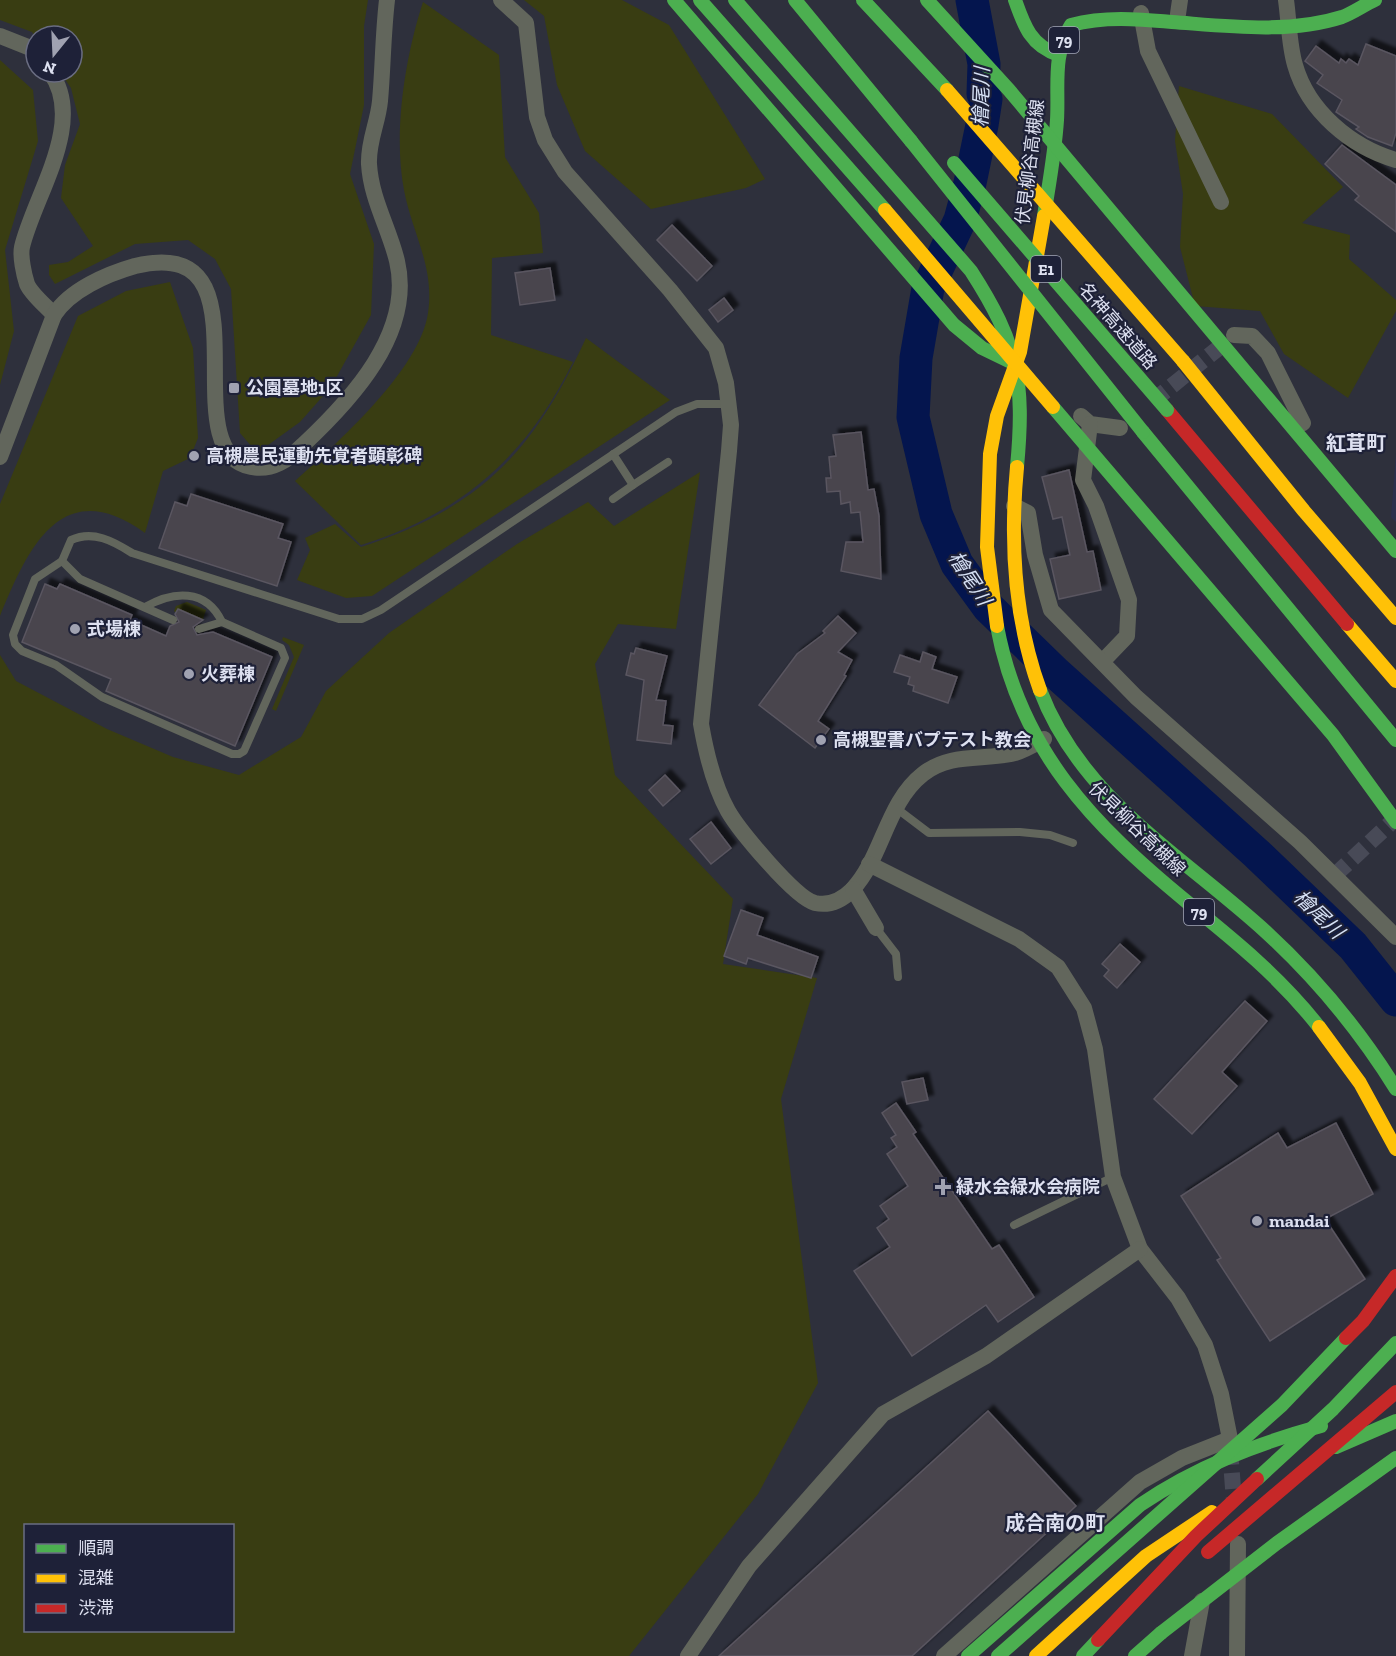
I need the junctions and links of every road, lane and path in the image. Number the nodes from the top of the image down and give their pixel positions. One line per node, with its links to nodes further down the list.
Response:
1 (387, 0): 24 (street)
2 (501, 0): 27 (street)
3 (674, 0): 26 (main road)
4 (700, 0): 49 (main road, bridge)
5 (735, 0): 26 (main road, 伏見柳谷高槻線 / 79)
6 (795, 0): 46 (main road, bridge)
7 (807, 0): 19 (main road)
8 (863, 0): 39 (main road, 名神高速道路 / E1, bridge)
9 (927, 0): 36 (main road, bridge)
10 (1015, 0): 18 (main road)
11 (1286, 0): 15 (street)
12 (1375, 0): 15 (main road, 伏見柳谷高槻線 / 79)
13 (1179, 7): 14 (main road, 伏見柳谷高槻線 / 79); 15 (main road, 伏見柳谷高槻線 / 79)
14 (1133, 8): 18 (main road, 伏見柳谷高槻線 / 79); 23 (street)
15 (1289, 24): 22 (street)
16 (0, 36): 17 (street)
17 (24, 45)
18 (1059, 55): 26 (main road, 伏見柳谷高槻線 / 79)
19 (863, 60)
20 (57, 84): 24 (street)
21 (949, 156): 44 (main road, 名神高速道路 / E1, bridge)
22 (1396, 160)
23 (1221, 202)
24 (54, 315): 31 (street)
25 (1234, 335): 36 (street)
26 (1016, 364): 28 (street); 35 (main road, 伏見柳谷高槻線 / 79); 47 (main road, 伏見柳谷高槻線 / 79)
27 (728, 404): 30 (lane); 52 (street)
28 (1090, 424): 29 (street); 43 (street)
29 (1120, 428)
30 (613, 454): 33 (lane); 37 (lane)
31 (0, 457)
32 (668, 462): 33 (lane)
33 (633, 485): 34 (lane)
34 (613, 499)
35 (1014, 506): 43 (street); 45 (main road, 伏見柳谷高槻線 / 79)
36 (1396, 550)
37 (62, 561): 38 (lane); 41 (lane)
38 (146, 607): 40 (lane); 41 (lane)
39 (1396, 618)
40 (173, 620)
41 (222, 622): 42 (lane)
42 (199, 629)
43 (1103, 661): 54 (street)
44 (1396, 681)
45 (1059, 732): 47 (street); 56 (main road, 伏見柳谷高槻線 / 79)
46 (1396, 740)
47 (1037, 743): 48 (street); 57 (main road, 伏見柳谷高槻線 / 79)
48 (896, 808): 50 (lane); 51 (street)
49 (1396, 822)
50 (1073, 843)
51 (869, 864): 52 (street); 58 (street)
52 (853, 889): 53 (street)
53 (876, 928): 55 (lane)
54 (1396, 937)
55 (898, 976)
56 (1396, 1089)
57 (1396, 1149)
58 (1113, 1177): 59 (lane); 60 (street)
59 (1014, 1225)
60 (1140, 1249): 74 (street); 75 (street)
61 (1396, 1276): 77 (main road, bridge)
62 (1396, 1343): 73 (main road, bridge)
63 (1396, 1392): 69 (main road, bridge)
64 (1396, 1407): 76 (main road)
65 (1396, 1421): 78 (main road)
66 (1396, 1458): 72 (main road, bridge)
67 (1349, 1509): 72 (main road, bridge)
68 (1238, 1544): 70 (street)
69 (1196, 1562)
70 (1238, 1564): 81 (street); 82 (street)
71 (1179, 1576): 73 (main road, bridge)
72 (1161, 1633): 80 (main road)
73 (1098, 1640): 79 (main road)
74 (688, 1656)
75 (944, 1656)
76 (968, 1656)
77 (998, 1656)
78 (1036, 1656)
79 (1083, 1656)
80 (1136, 1656)
81 (1192, 1656)
82 (1237, 1656)

